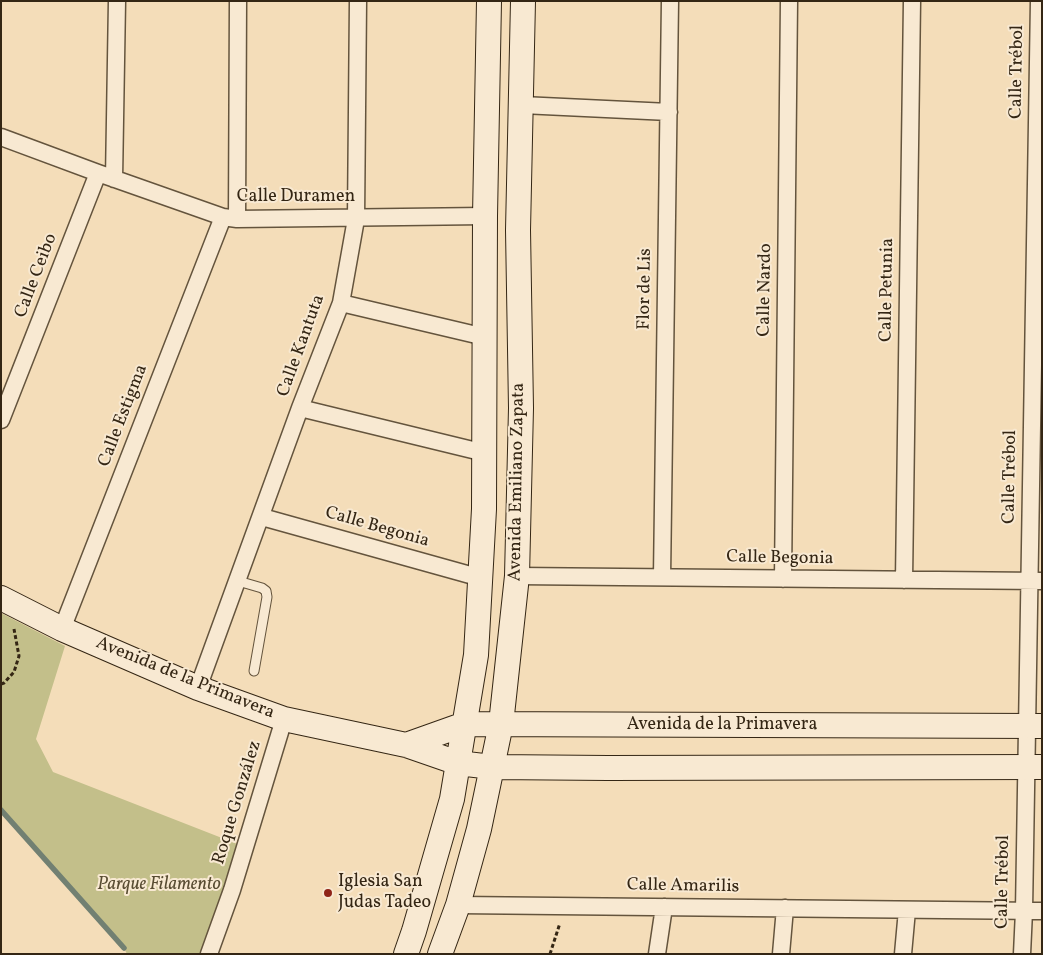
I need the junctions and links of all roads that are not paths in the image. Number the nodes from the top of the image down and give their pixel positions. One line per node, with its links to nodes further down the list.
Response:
1 (117, 1): 14 (street)
2 (238, 1): 16 (street, Calle Estigma)
3 (358, 1): 17 (street, Calle Kantuta)
4 (489, 1): 15 (street, Avenida Emiliano Zapata)
5 (523, 1): 10 (street, Avenida Emiliano Zapata)
6 (670, 1): 11 (street, Flor de Lis)
7 (788, 1): 27 (street, Calle Nardo)
8 (912, 1): 28 (street, Calle Petunia)
9 (1039, 1): 30 (street, Calle Trébol)
10 (522, 105): 11 (street); 24 (street, Avenida Emiliano Zapata)
11 (668, 112): 26 (street, Flor de Lis)
12 (1, 137): 13 (street, Calle Duramen)
13 (98, 173): 14 (street, Calle Duramen); 21 (street, Calle Ceibo)
14 (114, 179): 16 (street, Calle Duramen)
15 (485, 216): 17 (street, Calle Duramen); 19 (street, Avenida Emiliano Zapata)
16 (230, 218): 17 (street, Calle Duramen); 32 (street, Calle Estigma)
17 (356, 219): 18 (street, Calle Kantuta)
18 (341, 303): 19 (street); 20 (street, Calle Kantuta)
19 (485, 337): 22 (street, Avenida Emiliano Zapata)
20 (300, 408): 22 (street); 23 (street, Calle Kantuta)
21 (1, 420)
22 (485, 453): 25 (street, Avenida Emiliano Zapata)
23 (262, 517): 25 (street, Calle Begonia); 29 (street, Calle Kantuta)
24 (518, 576): 26 (street, Calle Begonia); 37 (street, Avenida Emiliano Zapata)
25 (481, 578): 36 (street, Avenida Emiliano Zapata)
26 (662, 578): 27 (street, Calle Begonia)
27 (783, 579): 28 (street, Calle Begonia)
28 (904, 580): 30 (street, Calle Begonia)
29 (238, 581): 33 (lane); 34 (street, Calle Kantuta)
30 (1036, 581): 38 (street, Calle Trébol)
31 (8, 602): 32 (street, Avenida de la Primavera)
32 (62, 629): 34 (street, Avenida de la Primavera)
33 (254, 671)
34 (198, 688): 35 (street, Avenida de la Primavera)
35 (284, 719): 39 (street, Avenida de la Primavera); 49 (street, Roque González)
36 (465, 724): 37 (street, Avenida de la Primavera); 39 (street, Avenida de la Primavera); 40 (street, Avenida Emiliano Zapata)
37 (501, 724): 38 (street, Avenida de la Primavera); 41 (street, Avenida Emiliano Zapata)
38 (1035, 725): 42 (street, Calle Trébol)
39 (406, 745): 40 (street, Avenida de la Primavera)
40 (458, 763): 41 (street, Avenida de la Primavera); 50 (street, Avenida Emiliano Zapata)
41 (492, 767): 42 (street, Avenida de la Primavera); 43 (street, Avenida Emiliano Zapata)
42 (1034, 767): 47 (street, Calle Trébol)
43 (458, 905): 44 (street, Calle Amarilis); 51 (street, Avenida Emiliano Zapata)
44 (664, 907): 45 (street, Calle Amarilis); 52 (street)
45 (785, 908): 46 (street, Calle Amarilis); 53 (street)
46 (906, 910): 47 (street, Calle Amarilis); 54 (street)
47 (1024, 911): 48 (street, Calle Amarilis); 55 (street, Calle Trébol)
48 (1042, 912)
49 (209, 954)
50 (406, 954)
51 (440, 954)
52 (657, 954)
53 (781, 954)
54 (903, 954)
55 (1022, 954)

